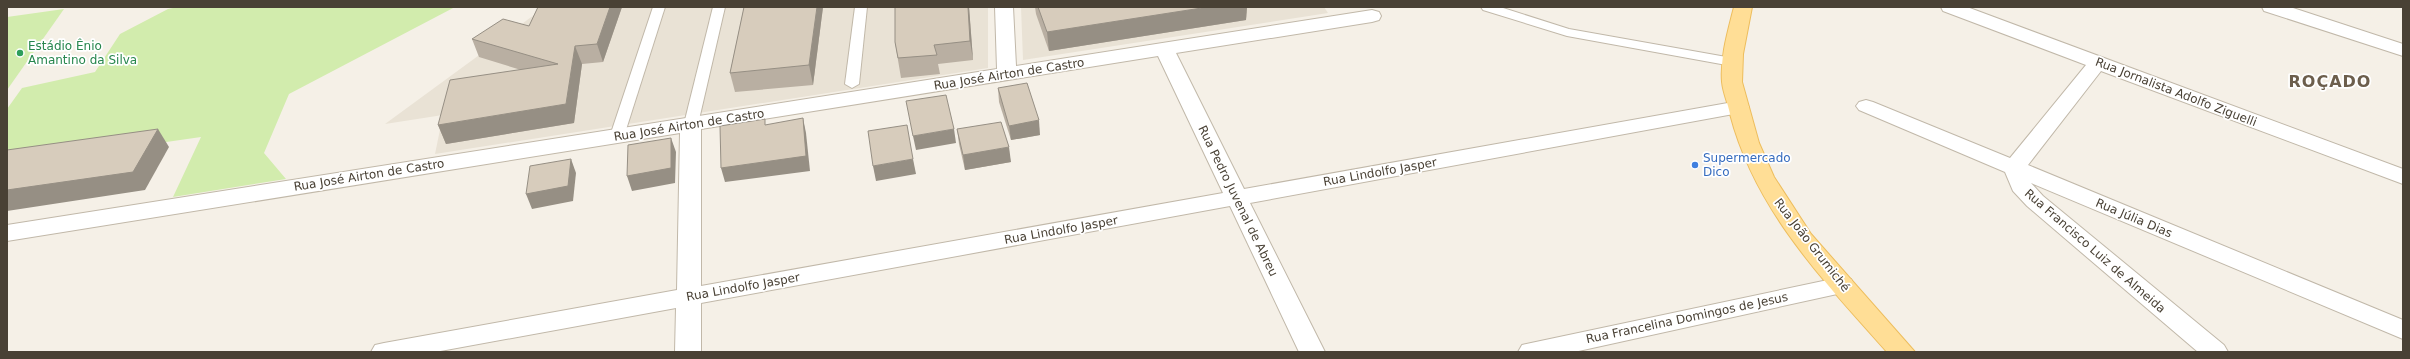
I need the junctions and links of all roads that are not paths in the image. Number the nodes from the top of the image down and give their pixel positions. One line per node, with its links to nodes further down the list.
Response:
1 (659, 7): 19 (lane)
2 (719, 7): 18 (lane)
3 (861, 7): 15 (lane)
4 (1004, 7): 14 (street)
5 (1487, 7): 12 (lane)
6 (1743, 7): 12 (main road, Rua João Grumiché)
7 (1950, 7): 13 (street, Rua Jornalista Adolfo Ziguelli)
8 (2271, 7): 11 (street)
9 (1372, 16): 10 (street, Rua José Airton de Castro)
10 (1164, 49): 14 (street, Rua José Airton de Castro); 22 (street, Rua Pedro Juvenal de Abreu)
11 (2403, 50)
12 (1732, 62): 17 (main road, Rua João Grumiché)
13 (2098, 62): 20 (street); 21 (street, Rua Jornalista Adolfo Ziguelli)
14 (1007, 74): 18 (street, Rua José Airton de Castro)
15 (852, 84)
16 (1866, 106): 20 (street, Rua Júlia Dias)
17 (1739, 107): 22 (street, Rua Lindolfo Jasper); 24 (main road, Rua João Grumiché)
18 (691, 124): 19 (street, Rua José Airton de Castro); 25 (street)
19 (617, 136): 23 (street, Rua José Airton de Castro)
20 (2014, 168): 26 (street, Rua Júlia Dias); 32 (street, Rua Francisco Luiz de Almeida)
21 (2403, 177)
22 (1236, 198): 25 (street, Rua Lindolfo Jasper); 29 (street, Rua Pedro Juvenal de Abreu)
23 (7, 233)
24 (1842, 285): 30 (street, Rua Francelina Domingos de Jesus); 31 (main road, Rua João Grumiché)
25 (689, 297): 27 (street, Rua Lindolfo Jasper); 28 (street)
26 (2403, 330)
27 (384, 352)
28 (688, 352)
29 (1312, 352)
30 (1531, 352)
31 (1902, 352)
32 (2214, 352)

